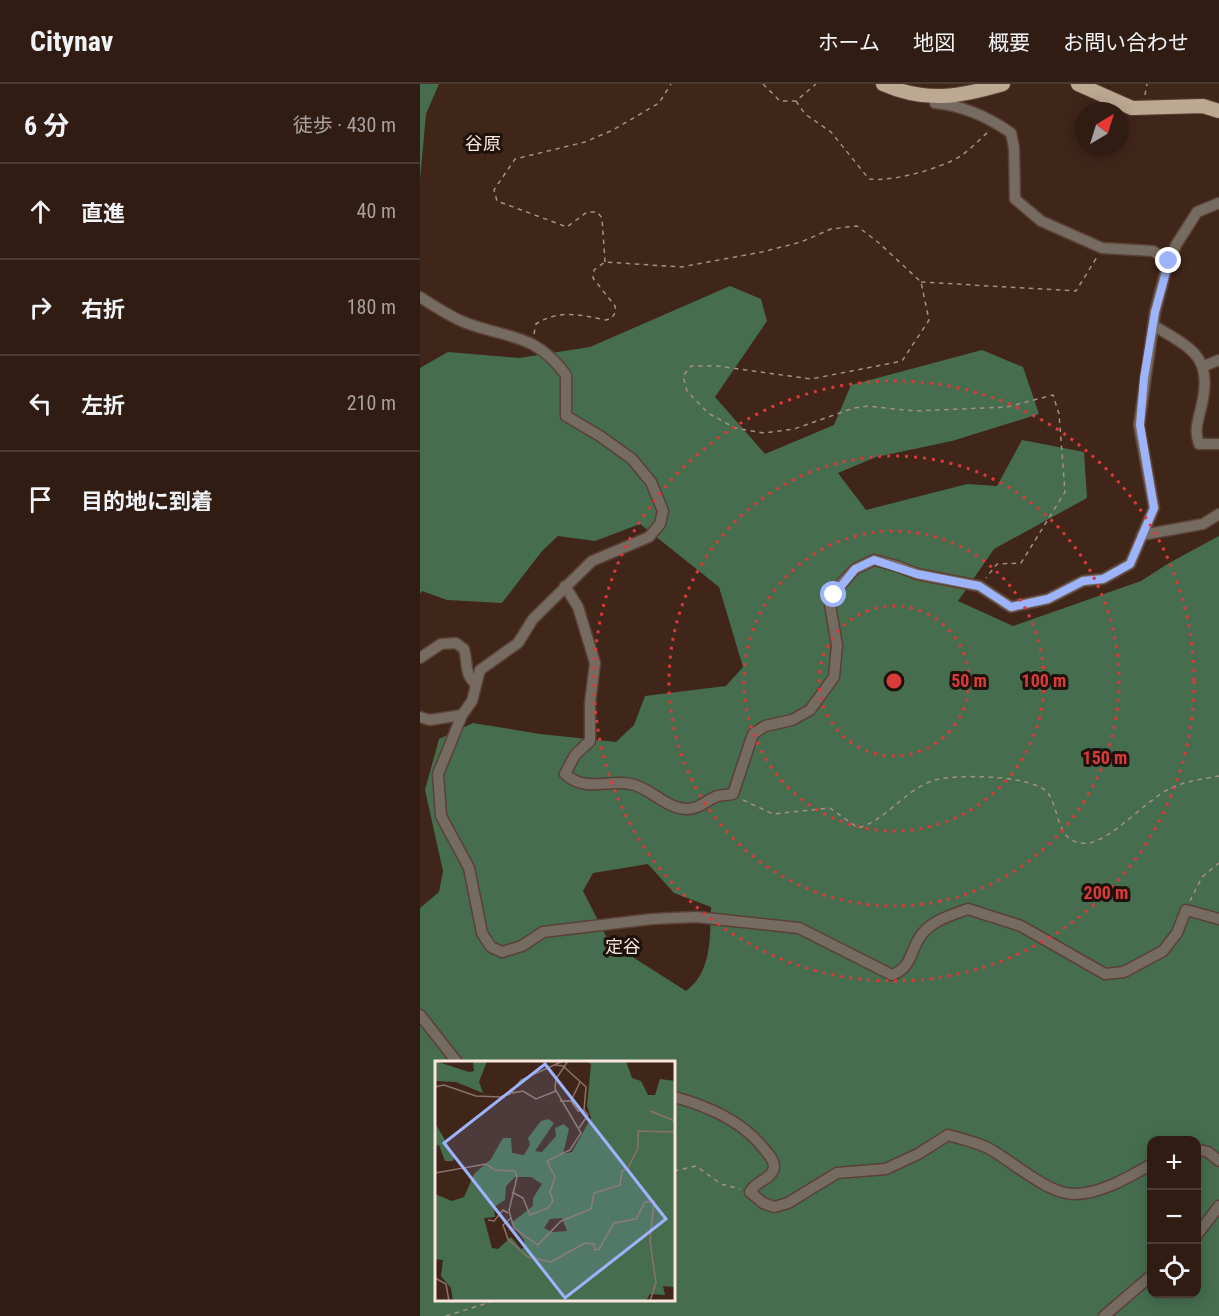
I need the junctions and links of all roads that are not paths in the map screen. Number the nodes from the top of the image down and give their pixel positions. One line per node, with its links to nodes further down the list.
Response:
1 (883, 84): 4 (main road)
2 (1003, 84): 4 (main road)
3 (1078, 84): 5 (main road)
4 (935, 98): 7 (street)
5 (1219, 111)
6 (1219, 203): 7 (street)
7 (1169, 261): 9 (street)
8 (420, 297): 15 (street)
9 (1153, 325): 11 (street); 14 (street)
10 (1219, 360): 11 (street)
11 (1204, 366): 12 (street)
12 (1219, 444)
13 (1219, 514): 14 (street)
14 (1142, 535): 15 (street)
15 (565, 586): 17 (street)
16 (420, 658): 17 (street)
17 (476, 684): 18 (street)
18 (462, 715): 19 (street); 20 (street)
19 (420, 717)
20 (1219, 919)
21 (420, 1015): 22 (street)
22 (456, 1061)
23 (675, 1097): 26 (street)
24 (1201, 1150): 25 (street)
25 (1219, 1161)
26 (1147, 1167)
27 (1219, 1206): 28 (street)
28 (1201, 1231)
29 (1147, 1279): 30 (street)
30 (1104, 1316)

